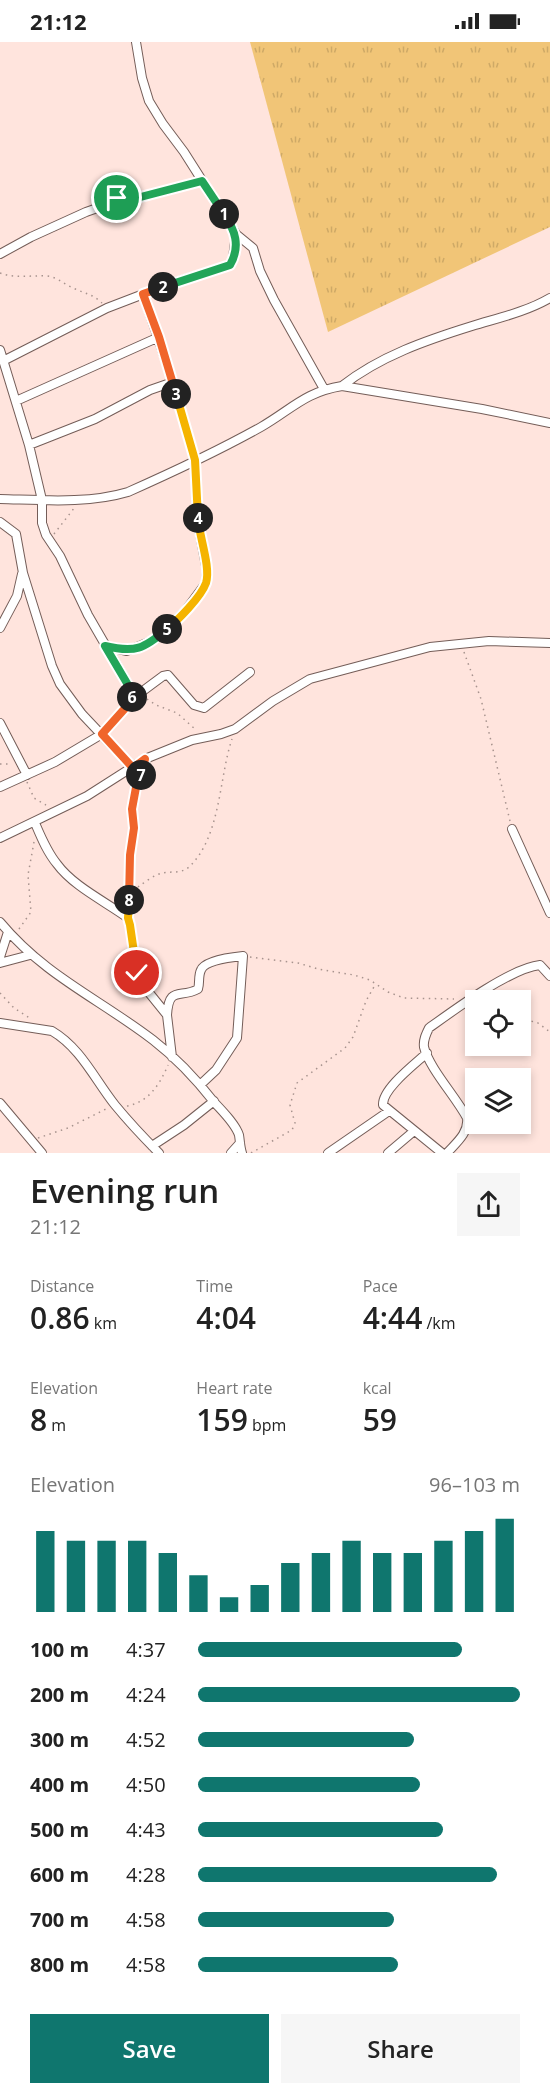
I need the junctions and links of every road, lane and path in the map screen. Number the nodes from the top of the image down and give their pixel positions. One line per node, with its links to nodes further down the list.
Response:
1 (136, 42): 2 (street)
2 (202, 181): 3 (street); 4 (street)
3 (236, 234): 6 (street); 14 (street)
4 (0, 254)
5 (0, 273): 8 (path)
6 (143, 294): 8 (street); 9 (street)
7 (550, 298): 13 (street)
8 (107, 308): 11 (street)
9 (159, 337): 12 (street); 15 (street)
10 (0, 350): 11 (street)
11 (3, 361): 15 (street)
12 (173, 382): 17 (street); 18 (street)
13 (342, 386): 14 (street); 16 (street)
14 (324, 389): 18 (street)
15 (16, 401): 17 (street)
16 (550, 423)
17 (29, 445): 21 (street)
18 (195, 460): 20 (street); 28 (street)
19 (0, 499): 21 (street)
20 (84, 499): 21 (street); 23 (path)
21 (42, 500): 23 (street)
22 (0, 522): 24 (street)
23 (50, 540): 28 (street)
24 (23, 573): 25 (street); 34 (street)
25 (0, 628)
26 (461, 643): 27 (street); 33 (street); 44 (path)
27 (550, 643)
28 (105, 646): 31 (street)
29 (250, 672): 30 (street)
30 (141, 692): 31 (street); 35 (path)
31 (132, 699): 34 (street)
32 (0, 723): 38 (street)
33 (235, 729): 35 (street); 46 (path)
34 (102, 734): 39 (street); 40 (street)
35 (207, 736): 36 (street)
36 (145, 759): 39 (street); 46 (street)
37 (0, 764): 38 (path)
38 (22, 764): 40 (street)
39 (133, 768): 42 (street)
40 (26, 775): 41 (street); 42 (path)
41 (0, 788)
42 (57, 812): 43 (street)
43 (35, 824): 45 (street); 48 (street); 50 (path)
44 (512, 829): 47 (street)
45 (0, 838)
46 (129, 892): 48 (street)
47 (550, 913)
48 (128, 918): 63 (street)
49 (0, 922): 50 (street)
50 (11, 935): 51 (street); 53 (street)
51 (30, 954): 55 (street); 69 (street)
52 (243, 956): 58 (path); 63 (street); 70 (street)
53 (0, 957)
54 (550, 962): 56 (street)
55 (0, 963)
56 (540, 964): 57 (street); 59 (street)
57 (550, 976)
58 (376, 984): 61 (path); 81 (path)
59 (487, 990)
60 (0, 993): 64 (path)
61 (465, 1000)
62 (465, 1003): 68 (street)
63 (167, 1015): 69 (street)
64 (35, 1021)
65 (531, 1021): 67 (path)
66 (0, 1023): 76 (street)
67 (550, 1032)
68 (427, 1053): 73 (street); 85 (street)
69 (172, 1057): 70 (street)
70 (201, 1085): 71 (street)
71 (214, 1101): 75 (street); 76 (street)
72 (0, 1103): 77 (street)
73 (389, 1111): 74 (street); 82 (street)
74 (414, 1131): 83 (street); 84 (street)
75 (240, 1143): 79 (street); 80 (street)
76 (152, 1146): 78 (street)
77 (42, 1153)
78 (159, 1153)
79 (231, 1153)
80 (242, 1153)
81 (251, 1153)
82 (328, 1153)
83 (388, 1153)
84 (442, 1153)
85 (447, 1153)

